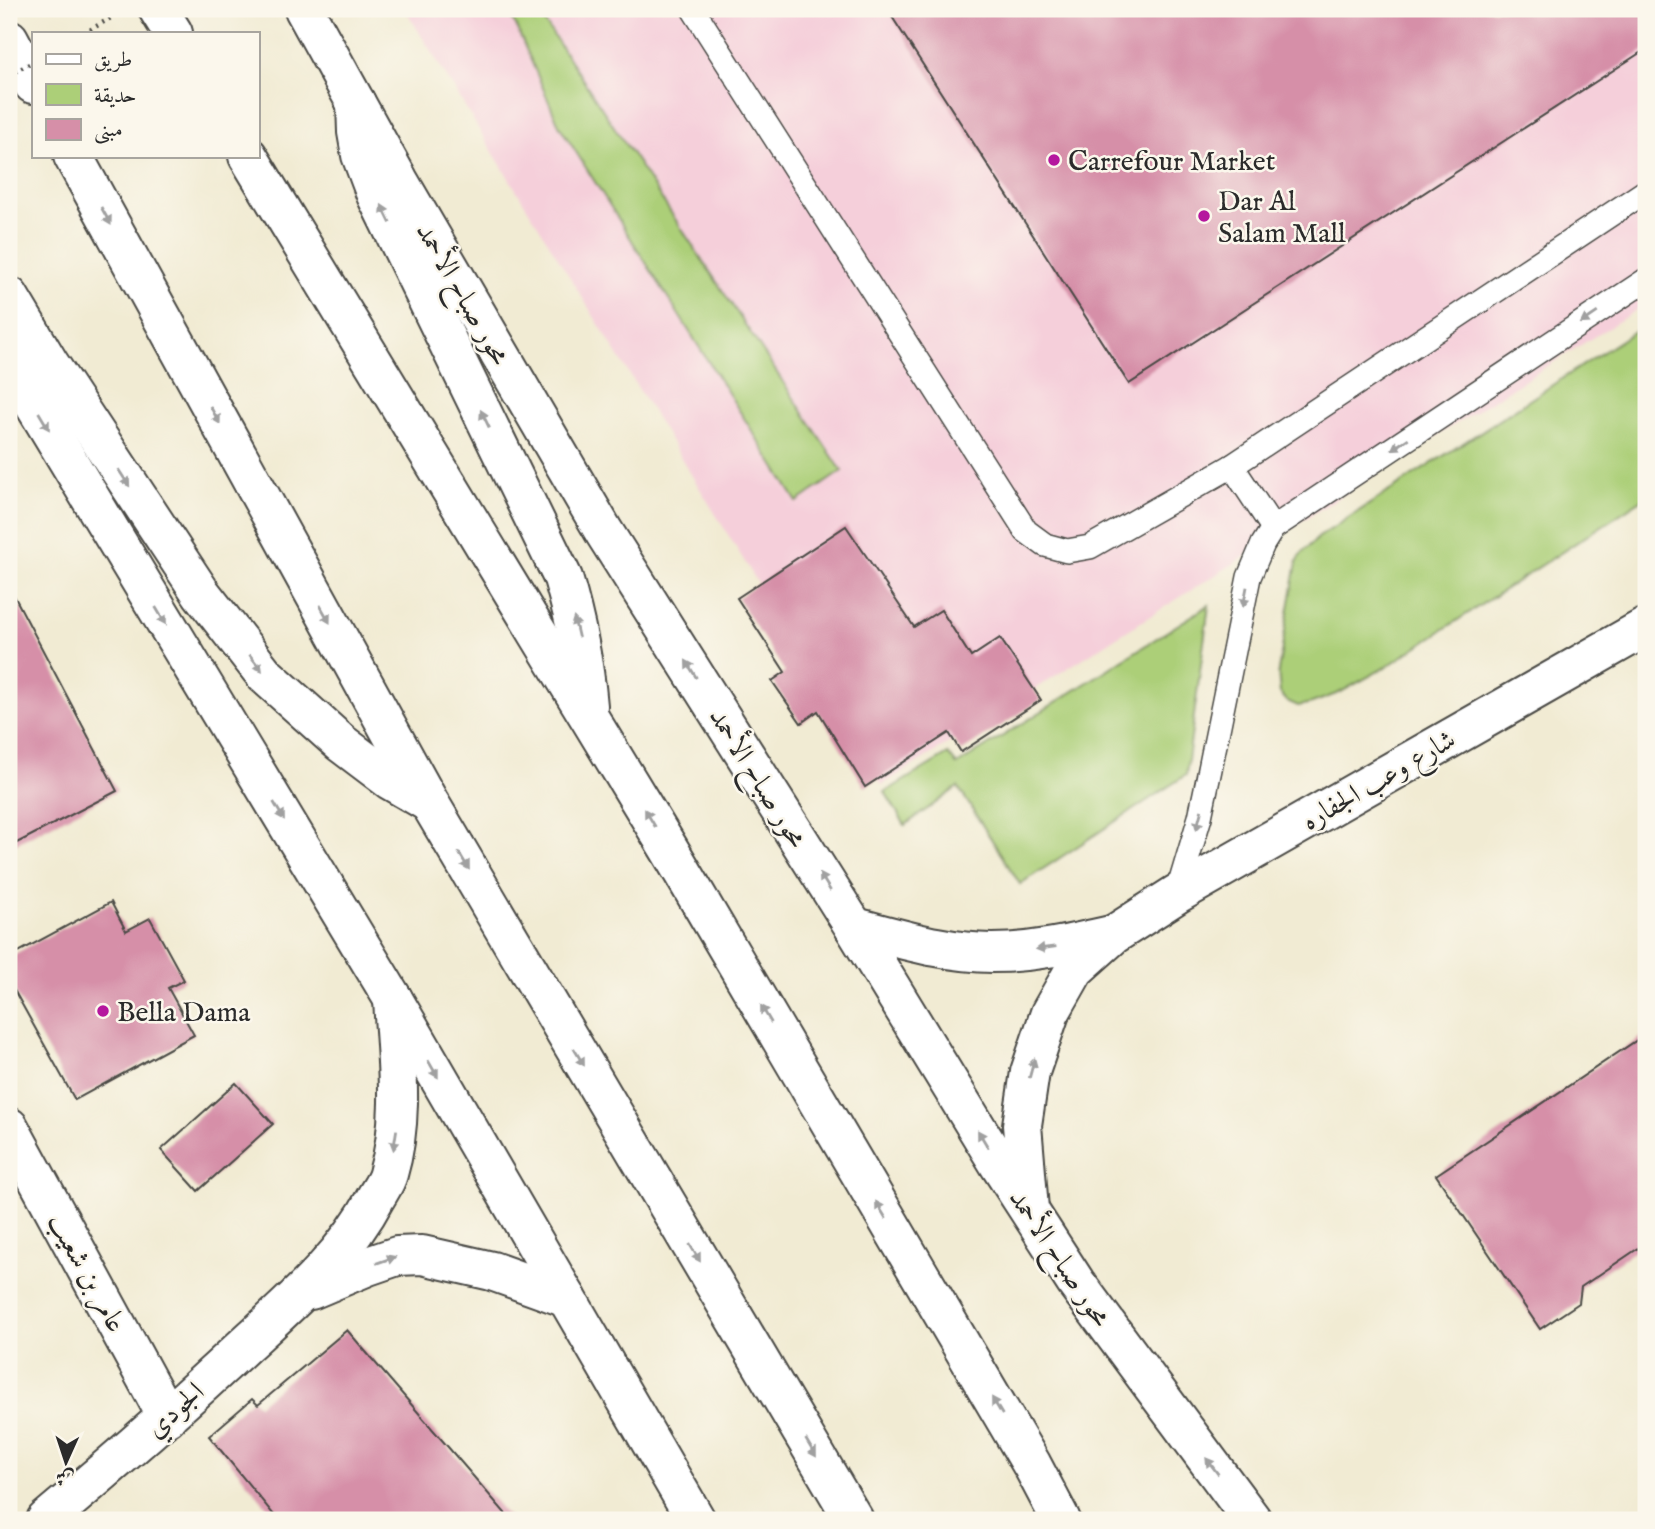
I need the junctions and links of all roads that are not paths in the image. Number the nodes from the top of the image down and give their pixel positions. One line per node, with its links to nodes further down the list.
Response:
1 (158, 9): 4 (main road)
2 (304, 9): 7 (main road, محور صباح الأحمد)
3 (693, 9): 14 (lane)
4 (172, 32)
5 (9, 39): 6 (main road)
6 (32, 82)
7 (356, 103): 17 (main road, one-way to 7); 20 (main road, محور صباح الأحمد, one-way to 7)
8 (74, 158): 18 (main road, one-way to 18)
9 (249, 158): 17 (main road)
10 (1646, 191): 14 (lane)
11 (1646, 280): 15 (lane, one-way to 15)
12 (9, 296): 18 (main road, one-way to 18)
13 (9, 363): 22 (main road, one-way to 22)
14 (1232, 466): 15 (lane)
15 (1273, 528): 19 (lane, one-way to 19)
16 (1646, 627): 19 (main road, شارع وعب الجفاره)
17 (590, 718): 31 (main road, one-way to 17)
18 (429, 802): 30 (main road, one-way to 30)
19 (1177, 894): 21 (main road, شارع وعب الجفاره)
20 (853, 927): 21 (main road, شارع وعب الجفاره, one-way to 20); 24 (main road, محور صباح الأحمد, one-way to 20)
21 (1113, 935): 24 (main road, شارع وعب الجفاره, one-way to 21)
22 (393, 999): 25 (main road, الجودي, one-way to 25); 26 (main road, one-way to 26)
23 (9, 1127): 27 (main road, عامر بن شعيب)
24 (1029, 1209): 32 (main road, محور صباح الأحمد, one-way to 24)
25 (300, 1294): 26 (main road, الجودي, one-way to 26); 27 (main road, الجودي)
26 (567, 1298): 29 (main road)
27 (167, 1417): 28 (main road, الجودي)
28 (46, 1520)
29 (696, 1520)
30 (854, 1520)
31 (1061, 1520)
32 (1252, 1520)

